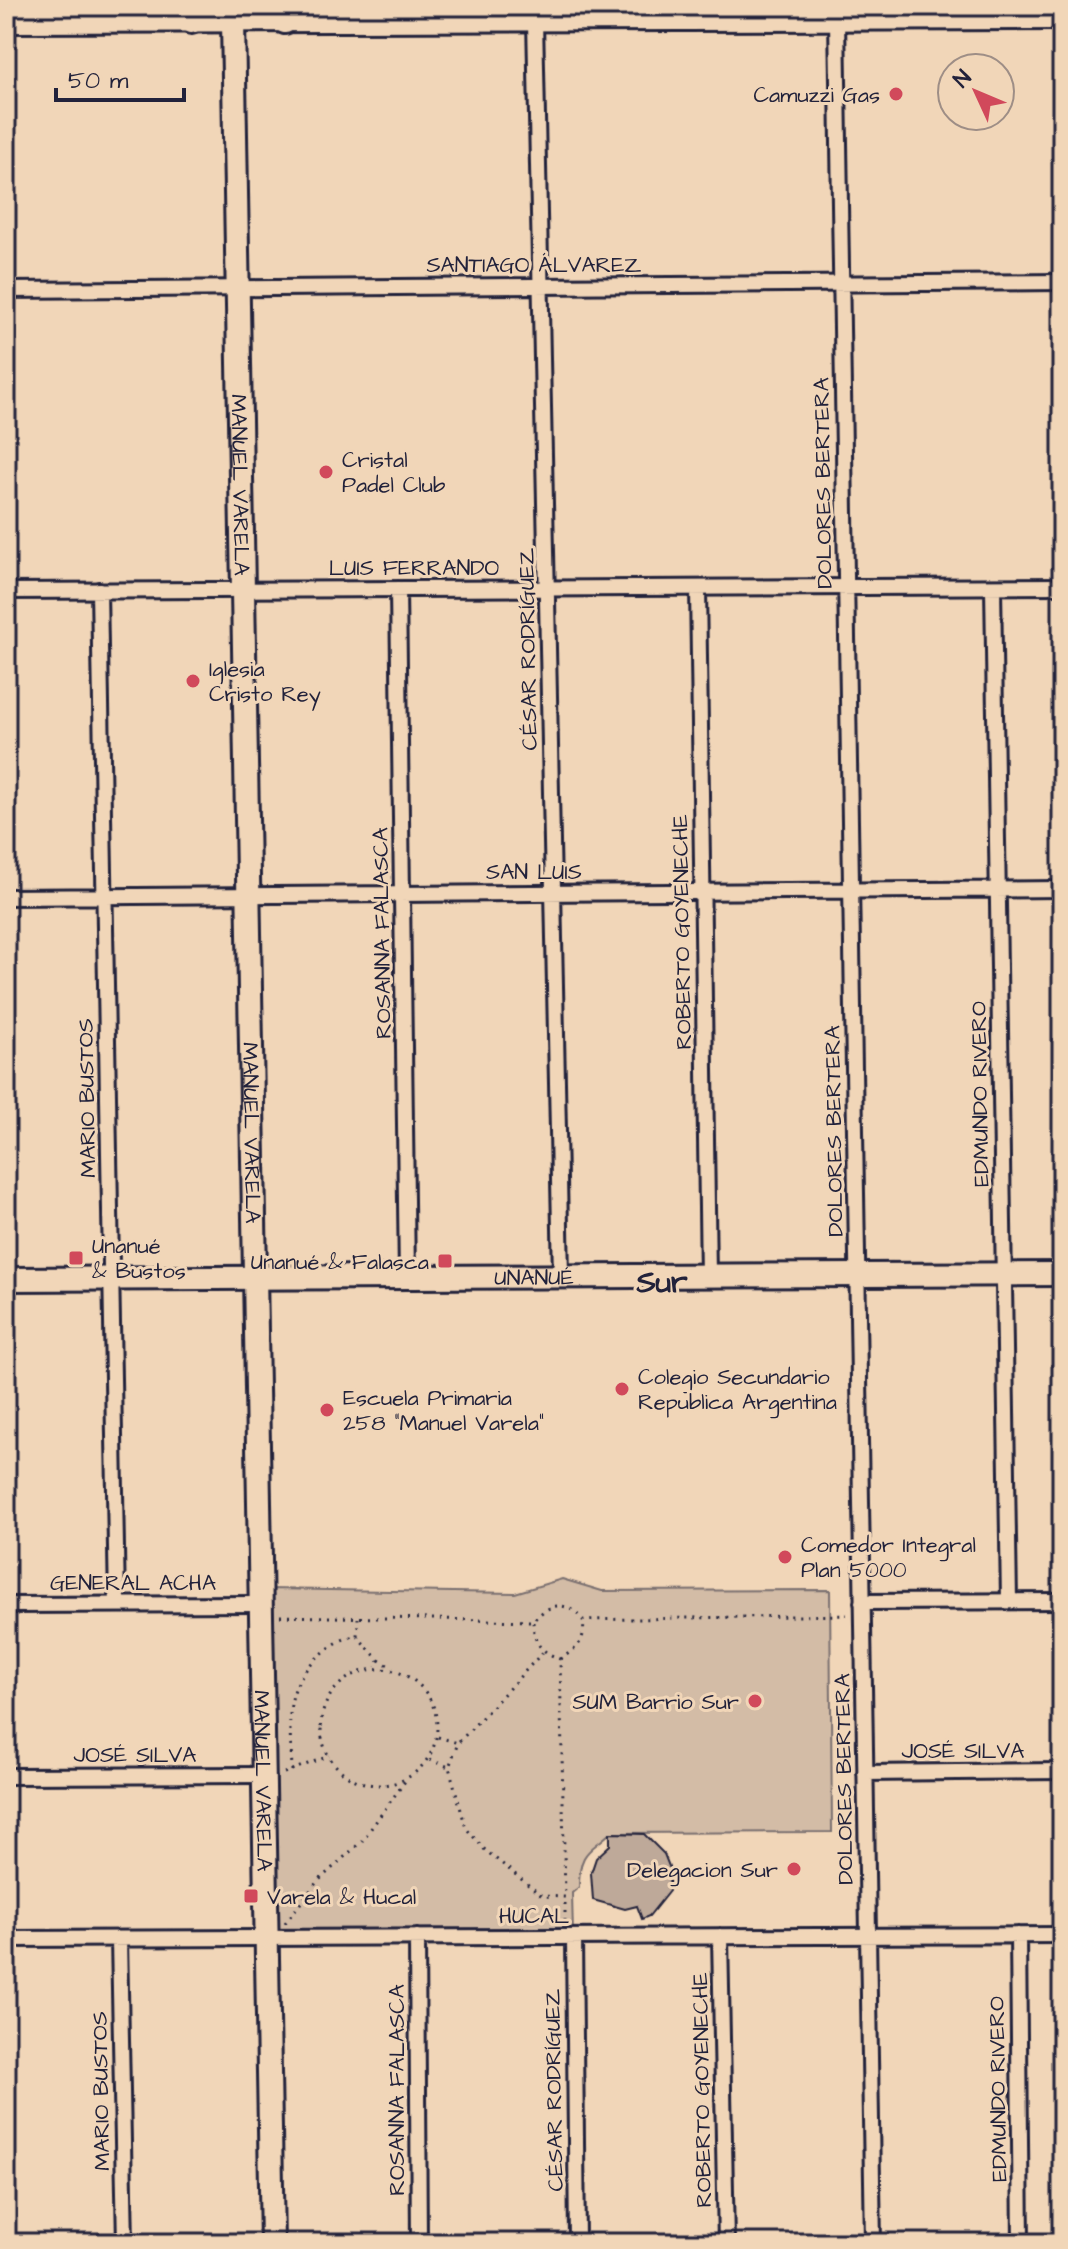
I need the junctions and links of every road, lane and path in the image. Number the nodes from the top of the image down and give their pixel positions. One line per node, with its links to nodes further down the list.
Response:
1 (170, 6): 7 (main road)
2 (308, 6): 9 (main road)
3 (1062, 18): 4 (street)
4 (837, 19): 5 (street); 11 (street, DOLORES BERTERA)
5 (535, 20): 9 (street); 12 (street, CÉSAR RODRÍGUEZ)
6 (6, 21): 7 (street)
7 (191, 21): 8 (street)
8 (233, 21): 9 (street); 13 (street, MANUEL VARELA)
9 (285, 21)
10 (1062, 282): 11 (street, SANTIAGO ÁLVAREZ)
11 (841, 283): 12 (street, SANTIAGO ÁLVAREZ); 16 (street, DOLORES BERTERA)
12 (541, 286): 13 (street, SANTIAGO ÁLVAREZ); 18 (street, CÉSAR RODRÍGUEZ)
13 (238, 288): 14 (street, SANTIAGO ÁLVAREZ); 22 (street, MANUEL VARELA)
14 (6, 290)
15 (1062, 586): 17 (street, LUIS FERRANDO)
16 (846, 587): 17 (street, LUIS FERRANDO); 19 (street, LUIS FERRANDO); 26 (street, DOLORES BERTERA)
17 (993, 587): 25 (street, EDMUNDO RIVERO)
18 (547, 588): 19 (street, LUIS FERRANDO); 20 (street, LUIS FERRANDO); 28 (street, CÉSAR RODRÍGUEZ)
19 (698, 588): 27 (street, ROBERTO GOYENECHE)
20 (398, 589): 22 (street, LUIS FERRANDO); 29 (street, ROSANNA FALASCA)
21 (99, 590): 22 (street, LUIS FERRANDO); 23 (street, LUIS FERRANDO); 31 (street, MARIO BUSTOS)
22 (243, 590): 30 (street, MANUEL VARELA)
23 (6, 591)
24 (1062, 889): 25 (street, SAN LUIS)
25 (998, 890): 26 (street, SAN LUIS); 35 (street, EDMUNDO RIVERO)
26 (851, 891): 27 (street, SAN LUIS); 34 (street, DOLORES BERTERA)
27 (703, 892): 28 (street, SAN LUIS); 37 (street, ROBERTO GOYENECHE)
28 (554, 893): 29 (street, SAN LUIS); 36 (street, CÉSAR RODRÍGUEZ)
29 (402, 894): 30 (street, SAN LUIS); 39 (street, ROSANNA FALASCA)
30 (249, 895): 31 (street, SAN LUIS); 38 (street, MANUEL VARELA)
31 (105, 896): 32 (street, SAN LUIS); 40 (street, MARIO BUSTOS)
32 (6, 897)
33 (1062, 1274): 35 (street, UNANUÉ)
34 (857, 1275): 35 (street, UNANUÉ); 37 (street, UNANUÉ); 47 (street, DOLORES BERTERA)
35 (1004, 1275): 42 (street, EDMUNDO RIVERO)
36 (561, 1276): 37 (street, UNANUÉ); 39 (street, UNANUÉ)
37 (708, 1276)
38 (255, 1277): 39 (street, UNANUÉ); 40 (street, UNANUÉ); 45 (street, MANUEL VARELA)
39 (407, 1277)
40 (111, 1278): 41 (street, UNANUÉ); 44 (street, MARIO BUSTOS)
41 (6, 1279)
42 (1009, 1601): 43 (street); 47 (street)
43 (1062, 1601)
44 (117, 1604): 45 (street, GENERAL ACHA); 46 (street, GENERAL ACHA)
45 (261, 1604): 66 (street, MANUEL VARELA)
46 (6, 1605)
47 (862, 1608): 50 (path); 65 (street, DOLORES BERTERA)
48 (280, 1616): 49 (path)
49 (358, 1617): 51 (path); 52 (path)
50 (583, 1620): 51 (path); 54 (path)
51 (533, 1621): 53 (path)
52 (357, 1636): 55 (path); 63 (path)
53 (543, 1652): 54 (path); 59 (path)
54 (560, 1659): 62 (path)
55 (379, 1660): 56 (path); 57 (path)
56 (375, 1668): 57 (path); 60 (path)
57 (397, 1671): 58 (path)
58 (437, 1736): 59 (path); 61 (path)
59 (458, 1743): 62 (path)
60 (329, 1756): 63 (path); 69 (path)
61 (428, 1759): 62 (path); 67 (path)
62 (449, 1767)
63 (292, 1771): 66 (path)
64 (1062, 1771): 65 (street, JOSÉ SILVA)
65 (865, 1773): 72 (street, DOLORES BERTERA)
66 (272, 1774): 68 (street, JOSÉ SILVA); 78 (street, MANUEL VARELA)
67 (409, 1775): 69 (path); 70 (path)
68 (6, 1776)
69 (389, 1785): 70 (path)
70 (398, 1789): 71 (path)
71 (280, 1913)
72 (868, 1935): 73 (street, HUCAL); 75 (street, HUCAL); 86 (street, DOLORES BERTERA)
73 (1018, 1935): 74 (street, HUCAL); 87 (street, EDMUNDO RIVERO)
74 (1062, 1935)
75 (720, 1936): 77 (street, HUCAL); 85 (street, ROBERTO GOYENECHE)
76 (417, 1937): 77 (street, HUCAL); 78 (street, HUCAL); 83 (street, ROSANNA FALASCA)
77 (574, 1937): 84 (street, CÉSAR RODRÍGUEZ)
78 (267, 1938): 80 (street, HUCAL); 82 (street, MANUEL VARELA)
79 (6, 1939): 80 (street, HUCAL)
80 (119, 1939): 81 (street, MARIO BUSTOS)
81 (125, 2243)
82 (272, 2243)
83 (419, 2243)
84 (577, 2243)
85 (726, 2243)
86 (873, 2243)
87 (1021, 2243)

